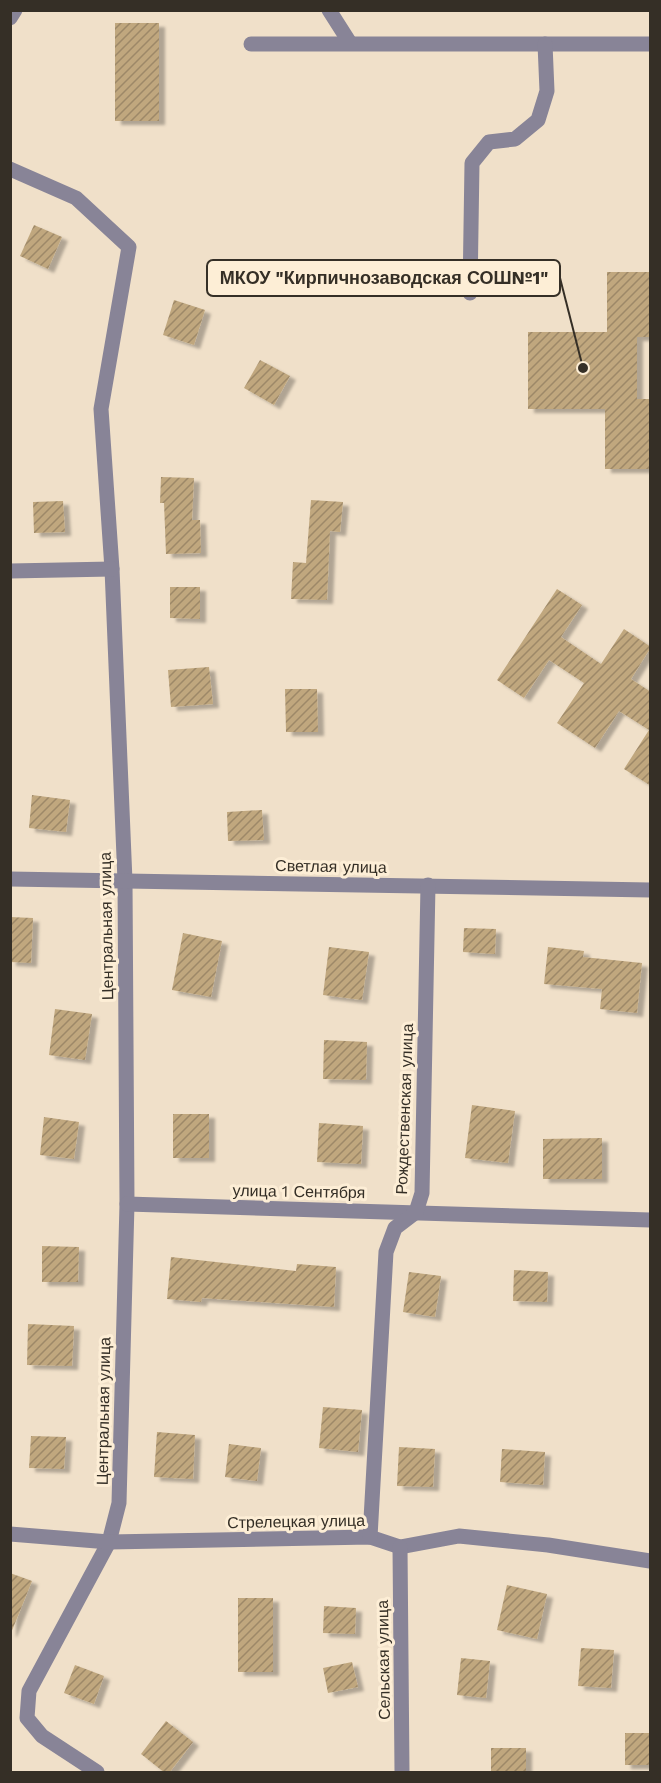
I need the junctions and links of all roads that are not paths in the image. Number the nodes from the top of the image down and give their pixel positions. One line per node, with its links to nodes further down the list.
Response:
1 (15, 10): 3 (street)
2 (329, 10): 4 (street)
3 (10, 18)
4 (350, 43): 5 (street); 6 (street)
5 (251, 44)
6 (545, 44): 7 (street); 9 (street)
7 (651, 44)
8 (10, 169): 10 (street, Центральная улица)
9 (470, 293)
10 (112, 569): 11 (street); 13 (street, Центральная улица)
11 (10, 571)
12 (10, 879): 13 (street, Светлая улица)
13 (125, 880): 14 (street, Светлая улица); 16 (street, Центральная улица)
14 (428, 885): 15 (street, Светлая улица); 17 (street, Рождественская улица)
15 (651, 890)
16 (127, 1204): 17 (street, улица 1 Сентября); 21 (street, Центральная улица)
17 (416, 1212): 18 (street, улица 1 Сентября); 20 (street, Рождественская улица)
18 (651, 1220)
19 (10, 1534): 21 (street, Стрелецкая улица)
20 (370, 1537): 21 (street, Стрелецкая улица); 22 (street, Стрелецкая улица)
21 (109, 1542): 24 (street, Центральная улица)
22 (400, 1547): 23 (street, Стрелецкая улица); 25 (street, Сельская улица)
23 (651, 1561)
24 (97, 1773)
25 (402, 1773)

